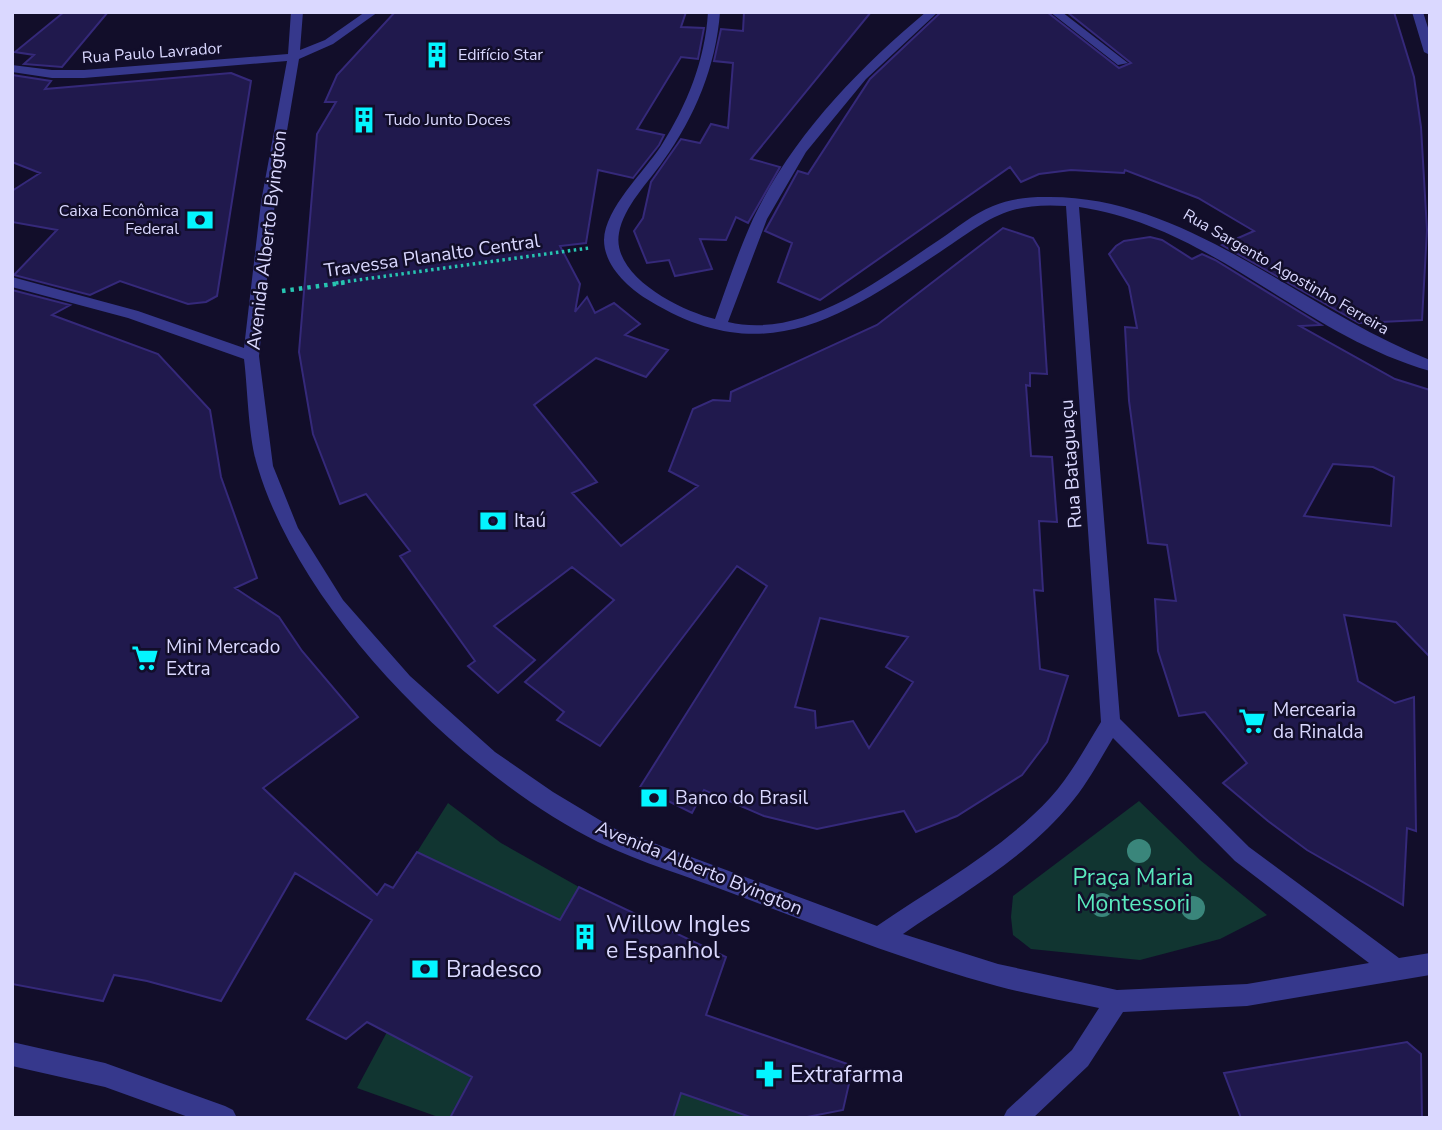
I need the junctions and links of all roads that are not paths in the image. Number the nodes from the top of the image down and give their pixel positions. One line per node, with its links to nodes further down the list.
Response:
1 (297, 12): 8 (street, Avenida Alberto Byington)
2 (373, 12): 8 (street)
3 (714, 12): 13 (street, Rua Sargento Agostinho Ferreira)
4 (933, 12): 13 (street)
5 (1055, 12): 9 (street)
6 (1417, 12): 7 (street)
7 (1430, 52)
8 (295, 58): 10 (street, Rua Paulo Lavrador); 14 (street, Avenida Alberto Byington)
9 (1122, 63)
10 (12, 68)
11 (1072, 202): 13 (street, Rua Sargento Agostinho Ferreira); 15 (street, Rua Sargento Agostinho Ferreira); 16 (street, Rua Bataguaçu)
12 (12, 282): 14 (street)
13 (720, 325)
14 (251, 356): 17 (street, Avenida Alberto Byington)
15 (1430, 366)
16 (1111, 723): 17 (street); 18 (street)
17 (879, 938): 20 (street, Avenida Alberto Byington)
18 (1396, 970): 19 (street); 20 (street)
19 (1429, 970)
20 (1117, 1001): 23 (street)
21 (12, 1054): 22 (street)
22 (225, 1118)
23 (1015, 1118)

